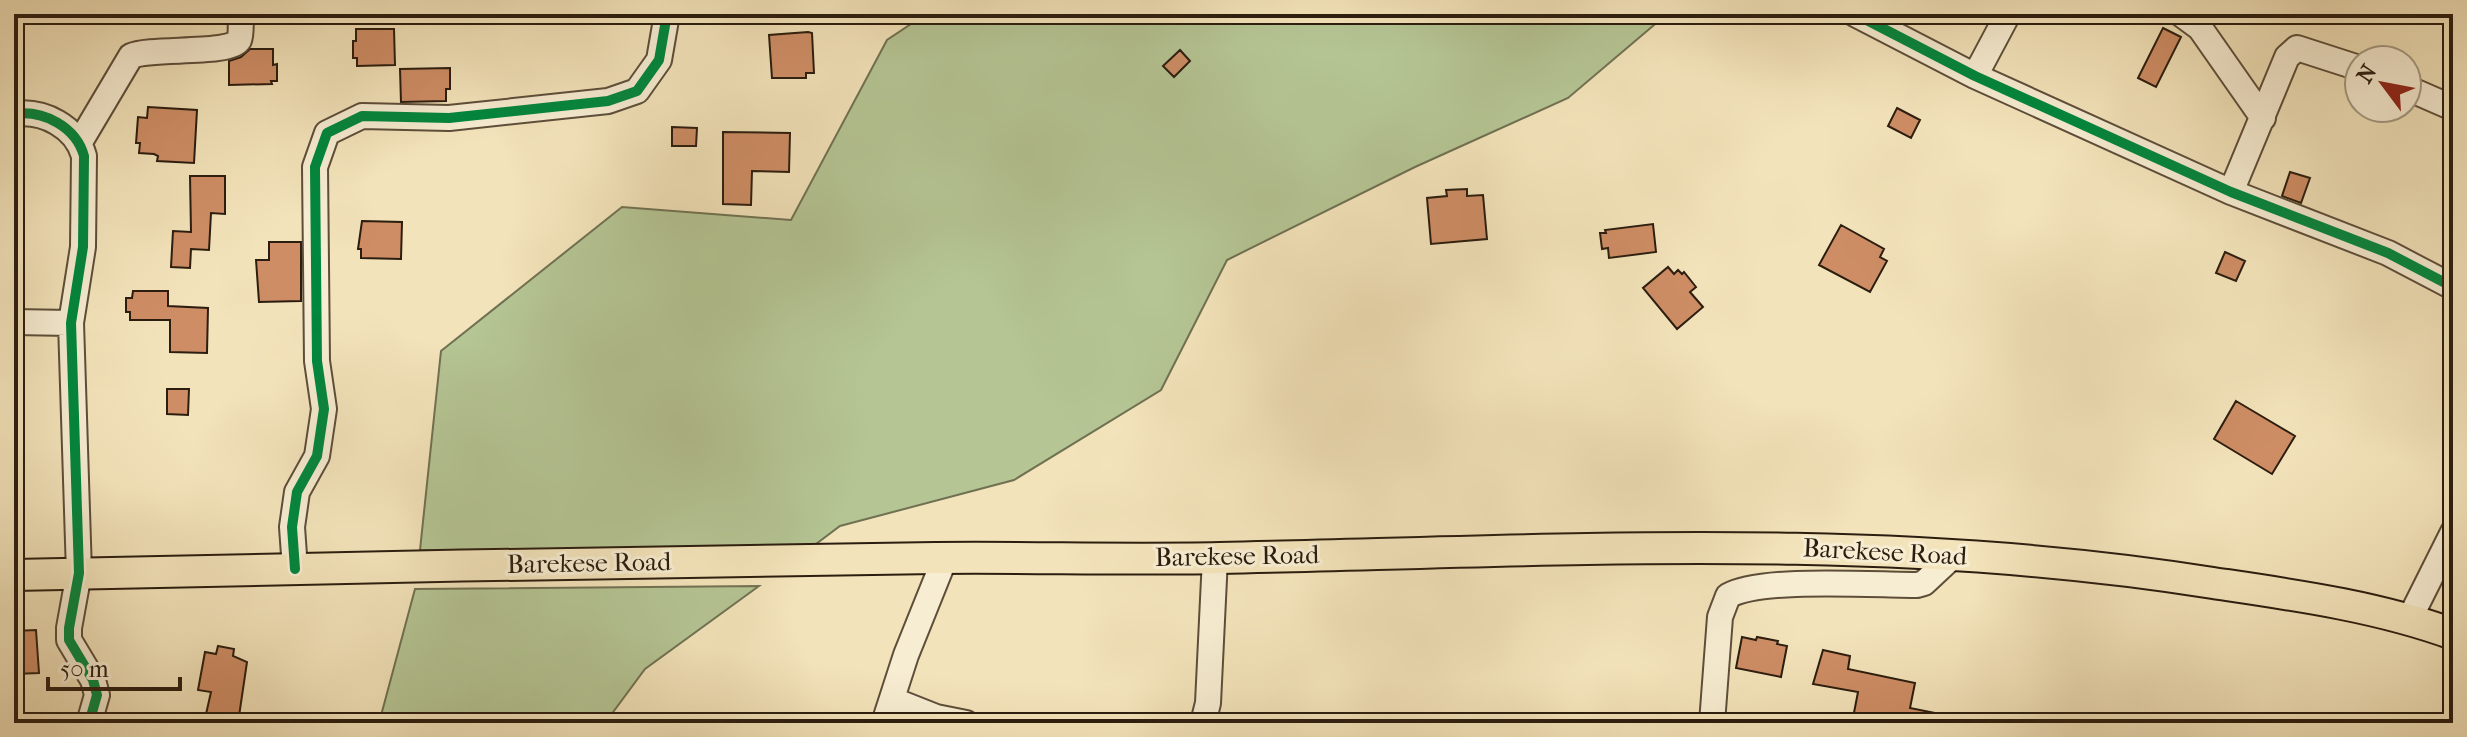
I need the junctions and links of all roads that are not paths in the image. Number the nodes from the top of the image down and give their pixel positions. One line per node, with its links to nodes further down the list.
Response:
1 (241, 14): 12 (street)
2 (667, 14): 21 (street)
3 (1855, 14): 7 (street)
4 (2008, 14): 7 (street)
5 (2181, 14): 11 (street)
6 (2343, 63): 11 (street)
7 (1975, 76): 13 (street)
8 (2423, 95): 9 (street)
9 (2453, 108)
10 (14, 114): 12 (street)
11 (2263, 118): 13 (street)
12 (80, 142): 16 (street)
13 (2231, 192): 14 (street)
14 (2453, 287)
15 (14, 322): 16 (street)
16 (71, 323): 22 (street)
17 (2453, 532): 24 (street)
18 (1954, 555): 20 (main road, Barekese Road); 24 (main road, Barekese Road); 30 (street)
19 (945, 558): 20 (main road, Barekese Road); 21 (main road, Barekese Road); 26 (street)
20 (1215, 558): 29 (street)
21 (295, 569): 22 (main road, Barekese Road)
22 (79, 573): 23 (main road, Barekese Road); 27 (street)
23 (14, 575)
24 (2410, 618): 25 (main road, Barekese Road)
25 (2453, 634)
26 (889, 712): 28 (street)
27 (89, 723)
28 (966, 723)
29 (1203, 723)
30 (1712, 723)

